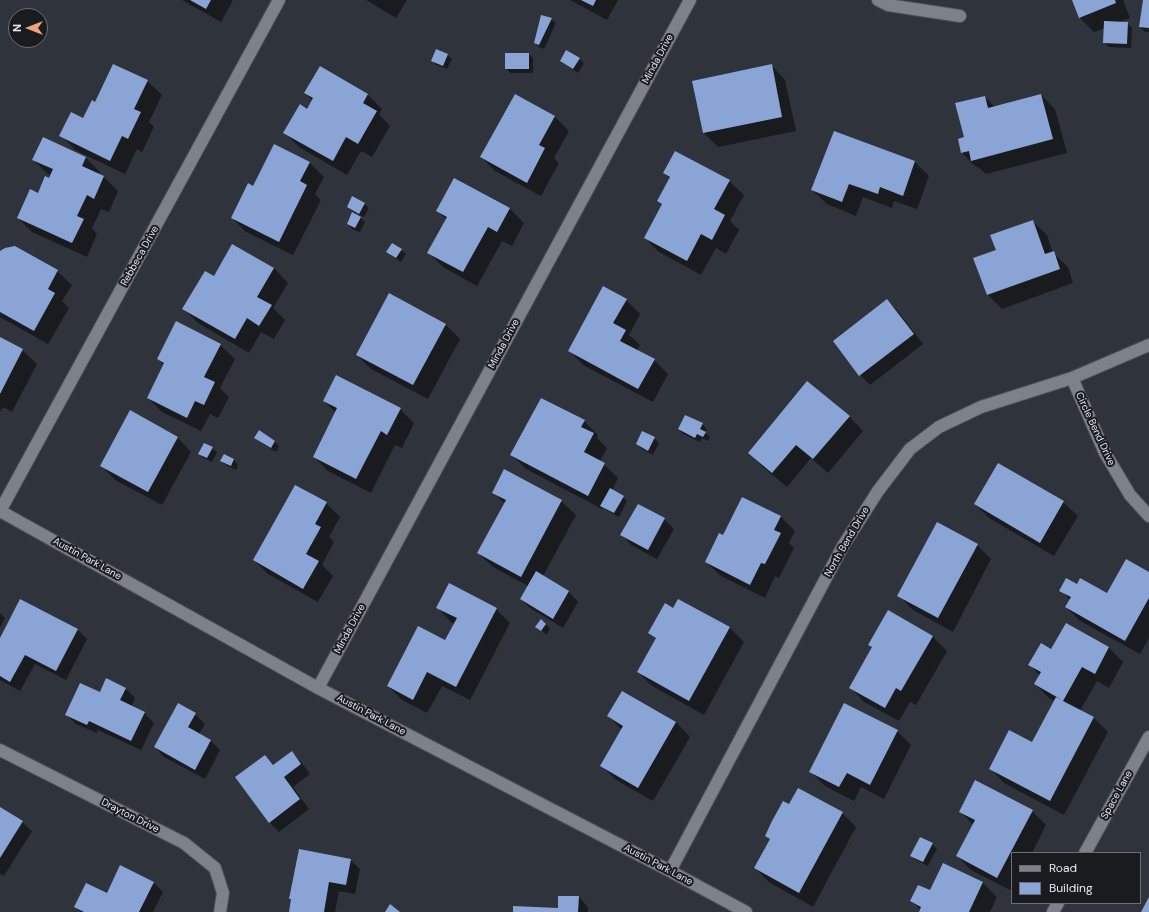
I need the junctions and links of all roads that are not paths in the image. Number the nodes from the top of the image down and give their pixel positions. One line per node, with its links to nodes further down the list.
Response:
1 (279, 0): 7 (street, Rebbeca Drive)
2 (690, 0): 9 (street, Minda Drive)
3 (878, 0): 4 (street)
4 (960, 16)
5 (1149, 345): 6 (street, North Bend Drive)
6 (1072, 378): 8 (street, Circle Bend Drive); 13 (street, North Bend Drive)
7 (0, 511): 9 (street, Austin Park Lane)
8 (1149, 516)
9 (318, 688): 13 (street, Austin Park Lane)
10 (1149, 737): 12 (street, Space Lane)
11 (0, 750): 14 (street, Drayton Drive)
12 (1086, 852)
13 (670, 871): 15 (street, Austin Park Lane)
14 (220, 912)
15 (746, 912)

